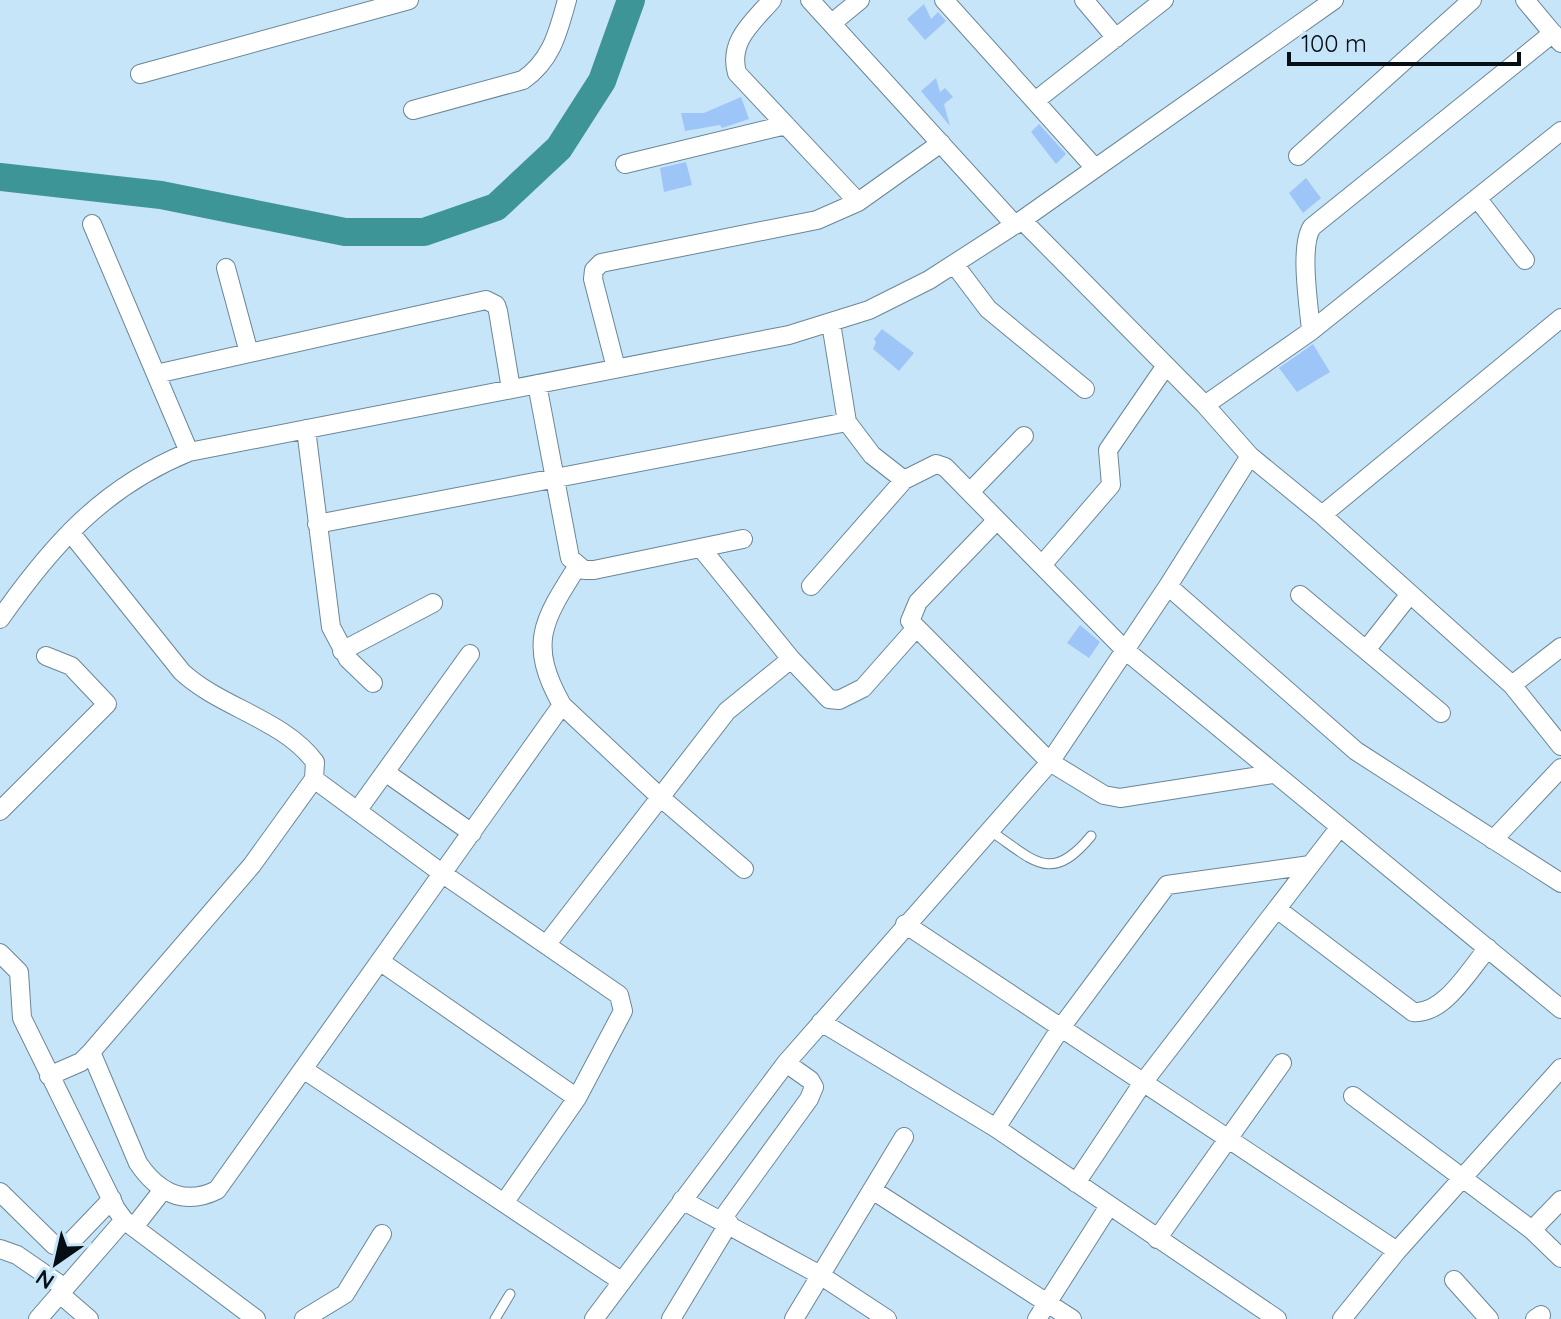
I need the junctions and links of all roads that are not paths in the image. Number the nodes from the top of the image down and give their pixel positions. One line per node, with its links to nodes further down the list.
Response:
1 (409, 0): 15 (street)
2 (567, 0): 17 (street)
3 (772, 0): 18 (street)
4 (810, 0): 12 (street)
5 (860, 0): 12 (street)
6 (944, 0): 16 (street)
7 (1084, 0): 13 (street)
8 (1164, 0): 13 (street)
9 (1334, 0): 23 (street)
10 (1472, 0): 21 (street)
11 (1525, 0): 14 (street)
12 (832, 23): 20 (street)
13 (1116, 38): 16 (street)
14 (1557, 38): 33 (street)
15 (140, 74)
16 (1035, 101): 23 (street)
17 (413, 110)
18 (786, 125): 22 (street); 25 (street)
19 (1561, 131): 24 (street)
20 (941, 143): 25 (street); 26 (street)
21 (1298, 156)
22 (625, 164)
23 (1095, 168): 26 (street)
24 (1477, 198): 28 (street); 33 (street)
25 (858, 202): 36 (street)
26 (1018, 222): 29 (street); 35 (street)
27 (92, 224): 37 (street)
28 (1525, 260)
29 (954, 264): 32 (street); 40 (street)
30 (226, 268): 34 (street)
31 (1561, 318): 50 (street)
32 (831, 323): 36 (street); 42 (street)
33 (1311, 331): 41 (street)
34 (249, 353): 37 (street); 39 (street)
35 (1165, 367): 41 (street); 56 (street)
36 (616, 368): 38 (street)
37 (156, 374): 45 (street)
38 (537, 384): 39 (street); 47 (street)
39 (511, 389): 43 (street)
40 (1085, 389)
41 (1205, 405): 46 (street)
42 (847, 422): 47 (street); 48 (street)
43 (306, 429): 45 (street); 52 (street)
44 (1024, 436): 49 (street)
45 (189, 452): 53 (street)
46 (1250, 456): 50 (street); 59 (street)
47 (555, 476): 52 (street); 57 (street)
48 (904, 480): 49 (street); 58 (street)
49 (970, 492): 51 (street)
50 (1322, 515): 60 (street)
51 (997, 520): 56 (street); 64 (street)
52 (317, 524): 68 (street)
53 (70, 532): 63 (street); 81 (street)
54 (743, 539): 55 (street)
55 (701, 548): 57 (street); 71 (street)
56 (1042, 565): 66 (street)
57 (577, 567): 74 (street)
58 (811, 586)
59 (1168, 586): 66 (street); 89 (street)
60 (1410, 594): 67 (street); 73 (street)
61 (1300, 595): 67 (street)
62 (433, 603): 68 (street)
63 (2, 615)
64 (916, 628): 71 (street); 77 (street)
65 (1561, 647): 73 (street)
66 (1125, 650): 77 (street); 80 (street)
67 (1366, 650): 75 (street)
68 (342, 651): 72 (street)
69 (470, 654): 79 (street)
70 (46, 656): 83 (street)
71 (791, 659): 82 (street)
72 (373, 683)
73 (1512, 685): 76 (street)
74 (562, 705): 82 (street); 87 (street)
75 (1441, 713)
76 (1561, 746)
77 (1050, 762): 80 (street); 86 (street)
78 (1561, 768): 89 (street)
79 (385, 772): 84 (street); 87 (street)
80 (1273, 774): 85 (street)
81 (314, 779): 84 (street); 103 (street)
82 (660, 797): 91 (street); 96 (street)
83 (0, 811)
84 (357, 811): 92 (street)
85 (1339, 828): 90 (street); 97 (street)
86 (989, 830): 88 (lane); 95 (street)
87 (472, 833): 92 (street)
88 (1091, 836)
89 (1493, 840): 93 (street)
90 (1310, 865): 94 (street); 102 (street)
91 (744, 869)
92 (443, 874): 96 (street); 99 (street)
93 (1561, 883)
94 (1277, 909): 97 (street); 109 (street)
95 (905, 924): 101 (street); 102 (street)
96 (546, 945): 111 (street)
97 (1488, 948): 100 (street)
98 (0, 953): 108 (street)
99 (381, 962): 107 (street); 111 (street)
100 (1561, 1009)
101 (821, 1022): 104 (street); 112 (street)
102 (1060, 1029): 109 (street); 112 (street)
103 (86, 1057): 108 (street); 117 (street)
104 (786, 1063): 121 (street); 126 (street)
105 (1282, 1063): 114 (street)
106 (1561, 1068): 115 (street)
107 (303, 1069): 117 (street); 123 (street)
108 (52, 1074): 120 (street)
109 (1142, 1084): 114 (street); 116 (street)
110 (1353, 1096): 115 (street)
111 (577, 1098): 123 (street)
112 (996, 1128): 116 (street)
113 (904, 1137): 118 (street)
114 (1227, 1140): 129 (street); 131 (street)
115 (1461, 1180): 127 (street); 131 (street)
116 (1076, 1183): 124 (street)
117 (162, 1191): 125 (street)
118 (874, 1191): 133 (street); 138 (street)
119 (0, 1192): 120 (street)
120 (112, 1199): 125 (street)
121 (682, 1200): 126 (street); 135 (street)
122 (1561, 1200): 127 (street)
123 (504, 1203): 135 (street)
124 (1109, 1206): 129 (street); 138 (street)
125 (136, 1219): 136 (street); 141 (street)
126 (726, 1221): 133 (street); 145 (street)
127 (1532, 1230): 132 (street)
128 (382, 1234): 142 (street)
129 (1157, 1239): 150 (street)
130 (0, 1249): 136 (street)
131 (1397, 1251): 151 (street)
132 (1561, 1258)
133 (820, 1275): 146 (street); 147 (street)
134 (1454, 1280): 152 (street)
135 (621, 1281): 144 (street)
136 (63, 1291): 139 (street); 140 (street)
137 (510, 1294): 143 (lane)
138 (1048, 1303): 148 (street); 149 (street)
139 (42, 1318)
140 (89, 1319)
141 (256, 1319)
142 (304, 1319)
143 (495, 1319)
144 (594, 1319)
145 (671, 1319)
146 (794, 1319)
147 (887, 1319)
148 (1037, 1319)
149 (1072, 1319)
150 (1277, 1319)
151 (1342, 1319)
152 (1489, 1319)

